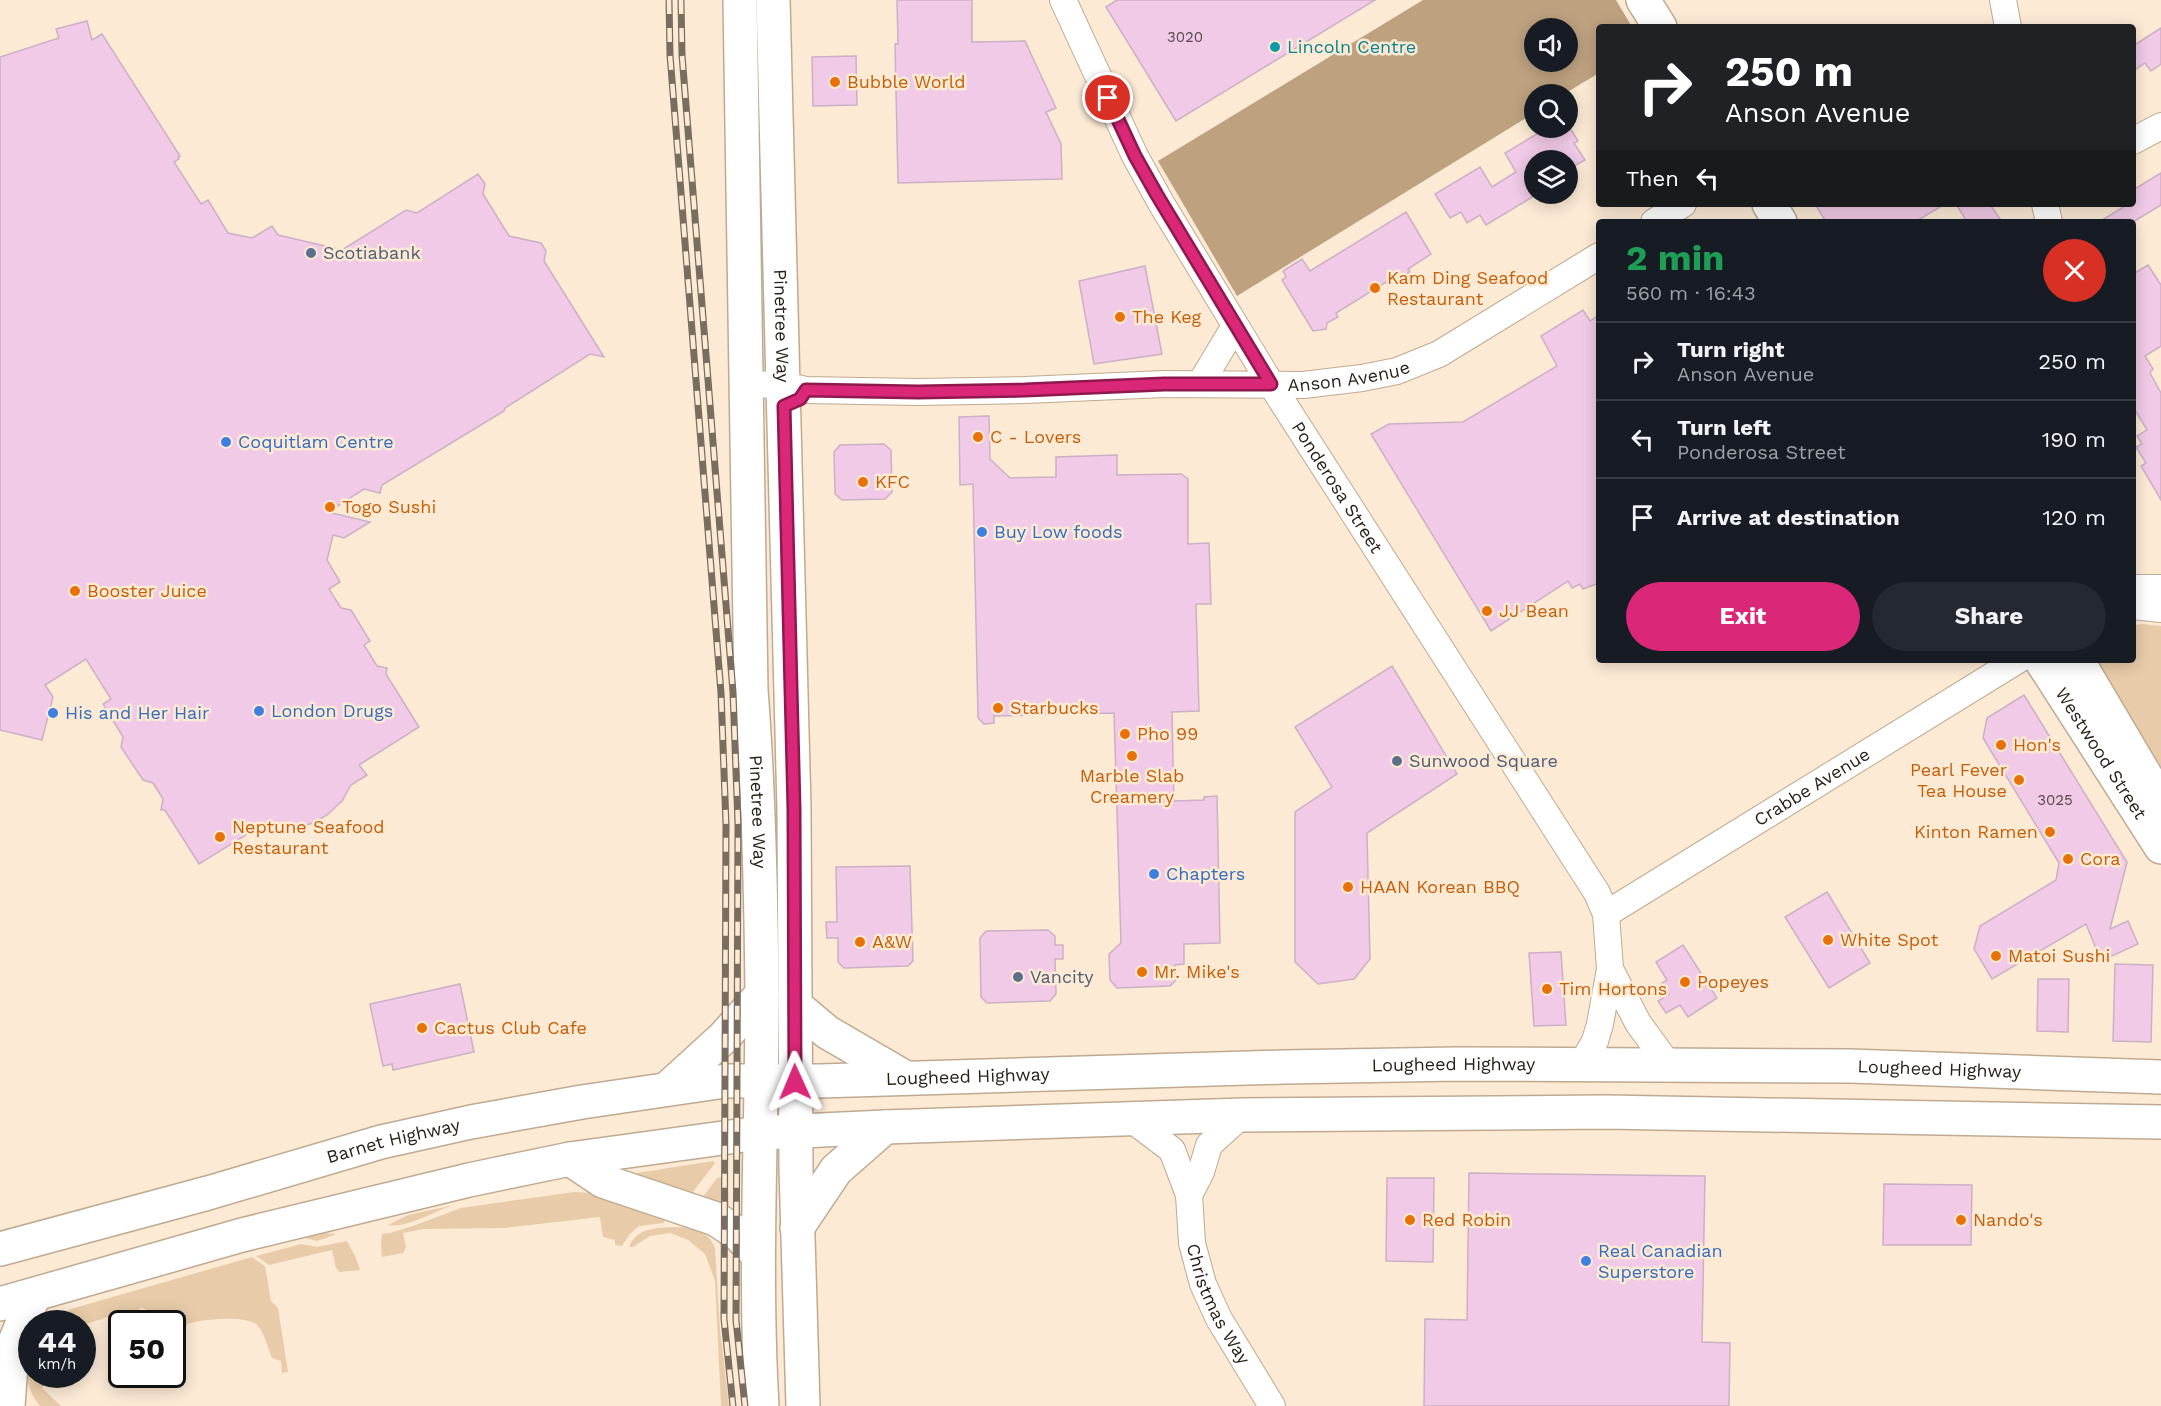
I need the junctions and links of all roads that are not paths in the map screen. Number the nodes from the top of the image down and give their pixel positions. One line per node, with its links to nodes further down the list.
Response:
1 (740, 0): 17 (main road, Pinetree Way)
2 (773, 0): 16 (main road, Pinetree Way)
3 (1063, 0): 13 (street, Ponderosa Street)
4 (1643, 0): 6 (main road)
5 (2003, 0): 7 (street)
6 (1658, 24)
7 (2007, 24)
8 (2161, 126): 9 (street)
9 (2136, 139)
10 (1678, 207): 11 (street)
11 (1659, 219)
12 (1596, 258): 15 (street, Anson Avenue)
13 (1236, 326): 14 (street); 15 (street, Ponderosa Street)
14 (1200, 384): 15 (street, Anson Avenue); 16 (street, Anson Avenue)
15 (1271, 384): 27 (street, Ponderosa Street)
16 (791, 393): 17 (street, Anson Avenue); 30 (main road, Pinetree Way)
17 (746, 398): 29 (main road, Pinetree Way)
18 (2136, 588): 19 (street)
19 (2161, 588)
20 (2136, 606): 21 (street)
21 (2161, 609)
22 (2013, 663): 27 (street, Crabbe Avenue)
23 (2043, 663): 26 (main road, Westwood Street)
24 (2079, 663): 25 (main road, Westwood Street)
25 (2161, 802)
26 (2161, 847)
27 (1606, 914): 28 (street, Ponderosa Street)
28 (1610, 969): 31 (street, Ponderosa Street); 32 (street, Ponderosa Street)
29 (762, 994): 35 (main road, Pinetree Way); 37 (main road)
30 (795, 1005): 34 (main road); 36 (main road, Pinetree Way)
31 (1582, 1064): 32 (main road, Lougheed Highway); 34 (main road, Lougheed Highway)
32 (1668, 1064): 33 (main road, Lougheed Highway)
33 (2161, 1077)
34 (906, 1078): 36 (main road, Lougheed Highway)
35 (760, 1082): 36 (main road, Barnet Highway); 37 (main road, Barnet Highway); 43 (main road)
36 (795, 1082): 42 (main road)
37 (667, 1089): 47 (main road, Barnet Highway)
38 (1242, 1115): 39 (main road); 40 (main road); 45 (street)
39 (1131, 1119): 41 (main road); 45 (street, Christmas Way)
40 (2161, 1122)
41 (885, 1127): 42 (main road); 46 (main road)
42 (796, 1130): 43 (main road); 46 (main road)
43 (759, 1133): 44 (main road); 48 (main road)
44 (570, 1159): 48 (main road); 49 (main road)
45 (1189, 1195): 55 (street, Christmas Way)
46 (797, 1228): 54 (main road)
47 (0, 1250)
48 (757, 1254): 53 (main road)
49 (34, 1295): 50 (main road); 52 (main road)
50 (0, 1304)
51 (0, 1401): 52 (main road)
52 (6, 1406)
53 (762, 1406)
54 (803, 1406)
55 (1272, 1406)

